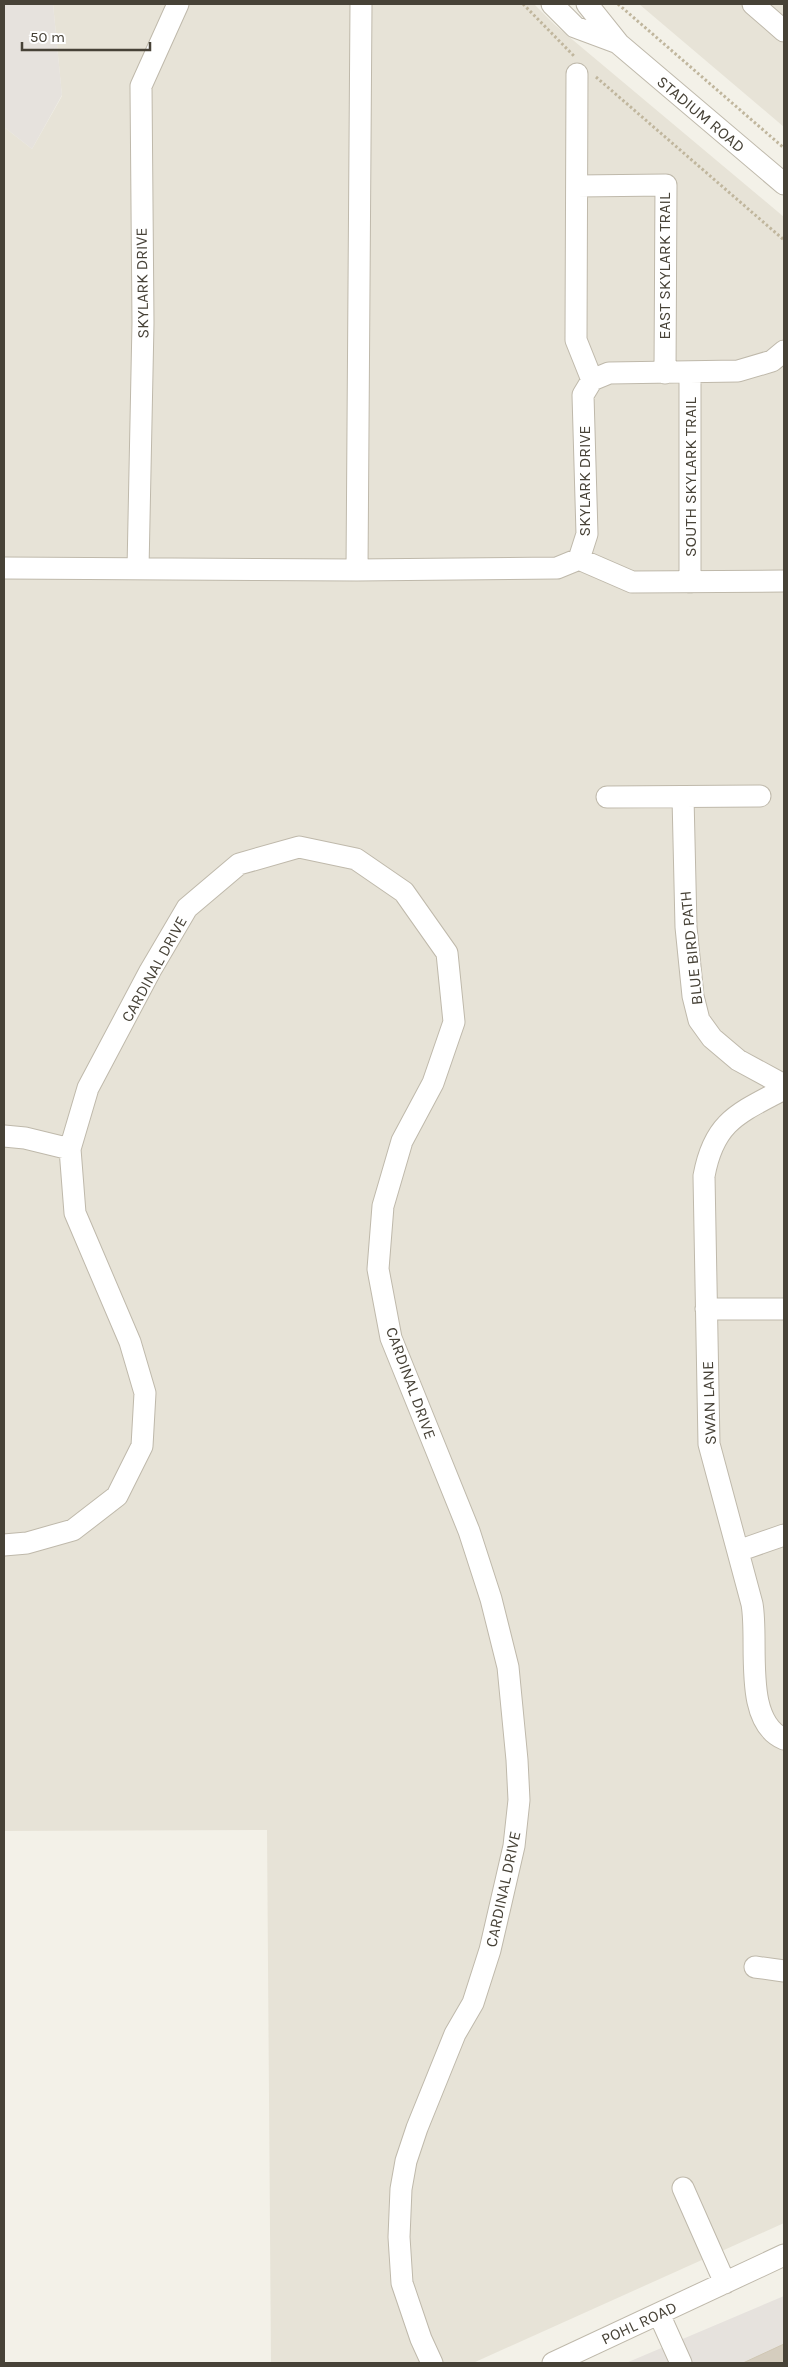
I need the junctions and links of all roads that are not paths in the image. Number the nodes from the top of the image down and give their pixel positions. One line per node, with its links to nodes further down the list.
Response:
1 (178, 4): 17 (street, SKYLARK DRIVE)
2 (361, 4): 18 (street)
3 (552, 4): 7 (street, STADIUM ROAD)
4 (587, 4): 7 (street, STADIUM ROAD)
5 (753, 4): 6 (street)
6 (784, 31)
7 (618, 44): 9 (street, STADIUM ROAD)
8 (581, 68): 10 (street)
9 (784, 184)
10 (577, 186): 12 (street, EAST SKYLARK TRAIL); 14 (street)
11 (784, 350): 13 (street)
12 (665, 373): 13 (street); 14 (street)
13 (690, 373): 20 (street, SOUTH SKYLARK TRAIL)
14 (592, 380): 15 (street, SKYLARK DRIVE)
15 (579, 559): 18 (street, SKYLARK DRIVE); 20 (street)
16 (4, 568): 17 (street, SKYLARK DRIVE)
17 (138, 569): 18 (street, SKYLARK DRIVE)
18 (357, 570)
19 (784, 581): 20 (street)
20 (690, 582)
21 (760, 796): 23 (street)
22 (607, 797): 23 (street)
23 (683, 797): 24 (street, BLUE BIRD PATH)
24 (784, 1085)
25 (784, 1088): 28 (street, SWAN LANE)
26 (4, 1136): 27 (street)
27 (70, 1149): 31 (street, CARDINAL DRIVE); 40 (street, CARDINAL DRIVE)
28 (706, 1309): 29 (street); 32 (street, SWAN LANE)
29 (784, 1309)
30 (784, 1535): 32 (street)
31 (4, 1546)
32 (738, 1551): 33 (street, SWAN LANE)
33 (784, 1739)
34 (755, 1967): 35 (street)
35 (784, 1971)
36 (683, 2188): 38 (street)
37 (784, 2256): 38 (street, POHL ROAD)
38 (725, 2283): 39 (street, POHL ROAD)
39 (659, 2314): 41 (street, POHL ROAD); 42 (street)
40 (432, 2363)
41 (553, 2363)
42 (681, 2363)

